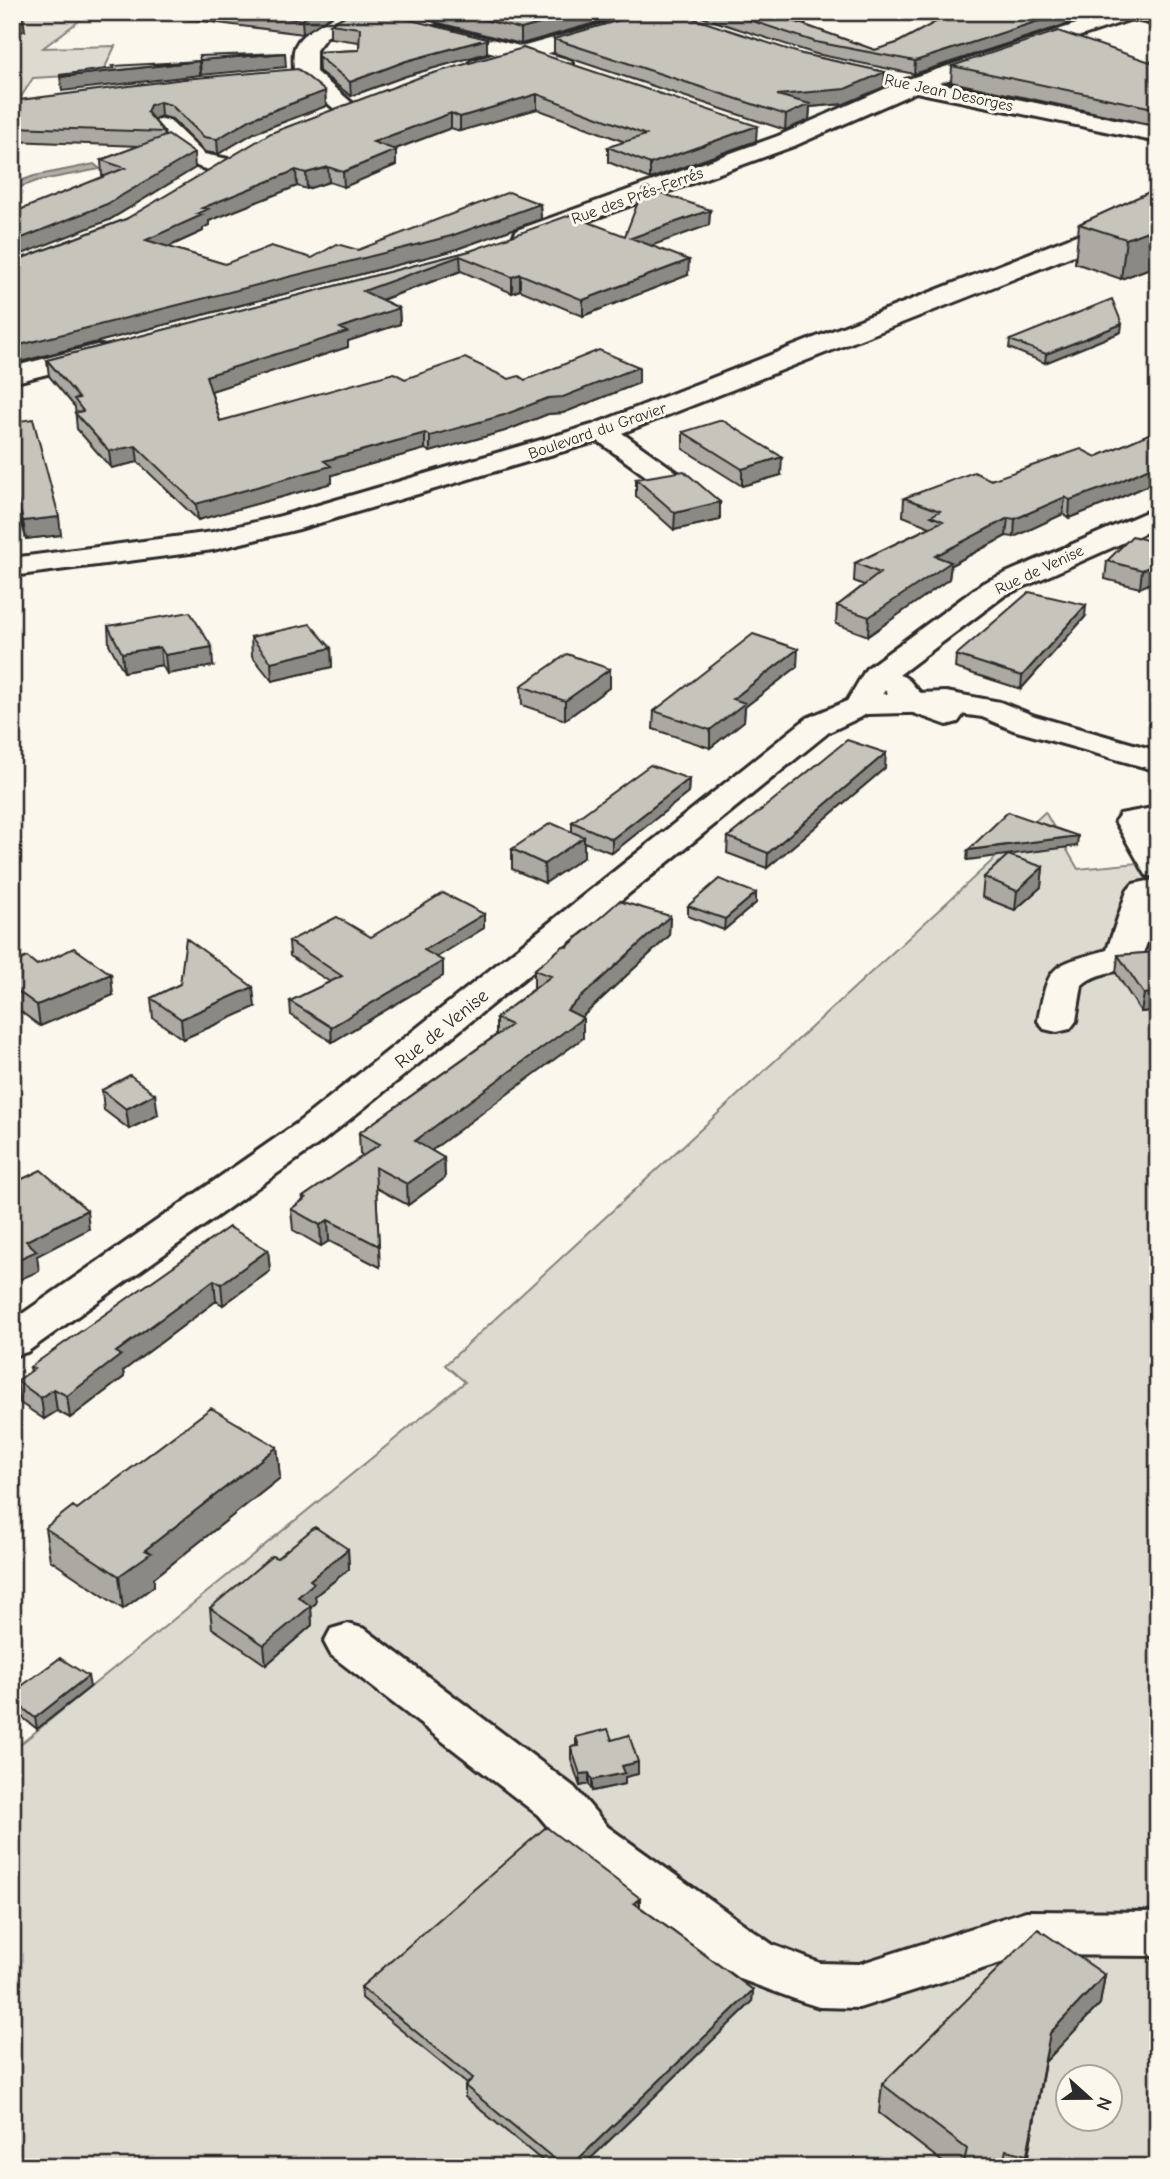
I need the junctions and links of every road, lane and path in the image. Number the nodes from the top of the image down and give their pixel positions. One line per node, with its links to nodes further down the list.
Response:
1 (358, 12): 5 (street); 10 (street)
2 (1126, 13): 4 (street); 13 (street, Rue des Prés-Ferrés)
3 (672, 16): 7 (street)
4 (1158, 19)
5 (397, 22)
6 (423, 28): 7 (street)
7 (525, 52): 8 (street); 9 (street)
8 (464, 70)
9 (576, 70)
10 (305, 74): 11 (street); 15 (street)
11 (279, 76)
12 (874, 76): 13 (street, Rue Jean Desorges)
13 (913, 85): 19 (street, Rue Jean Desorges); 20 (street, Rue des Prés-Ferrés)
14 (370, 100): 15 (street)
15 (347, 108): 16 (street)
16 (324, 117)
17 (162, 126): 21 (street)
18 (752, 130): 20 (street)
19 (1158, 135)
20 (786, 141): 23 (street, Rue des Prés-Ferrés)
21 (201, 178)
22 (1158, 210): 28 (street, Boulevard du Gravier)
23 (500, 245)
24 (25, 348): 26 (street)
25 (115, 349): 26 (street)
26 (88, 355): 27 (street)
27 (12, 375)
28 (603, 431): 29 (street); 33 (street, Boulevard du Gravier)
29 (671, 481)
30 (1158, 516): 31 (street, Rue de Venise)
31 (1113, 535): 32 (street); 34 (street, Rue de Venise)
32 (1147, 548)
33 (12, 567)
34 (896, 662): 35 (street); 36 (street, Rue de Venise)
35 (910, 701): 36 (street, Rue de Venise); 37 (street, Rue de Venise); 38 (street)
36 (861, 705): 39 (street, Rue de Venise)
37 (947, 715): 38 (street); 39 (street)
38 (1024, 723): 40 (street)
39 (780, 755): 46 (street, Rue de Venise)
40 (1158, 761)
41 (1158, 817): 42 (street)
42 (1158, 868)
43 (1158, 890): 44 (street)
44 (1140, 956): 45 (street)
45 (1057, 1021)
46 (12, 1342)
47 (348, 1642): 48 (street)
48 (1158, 1934)

